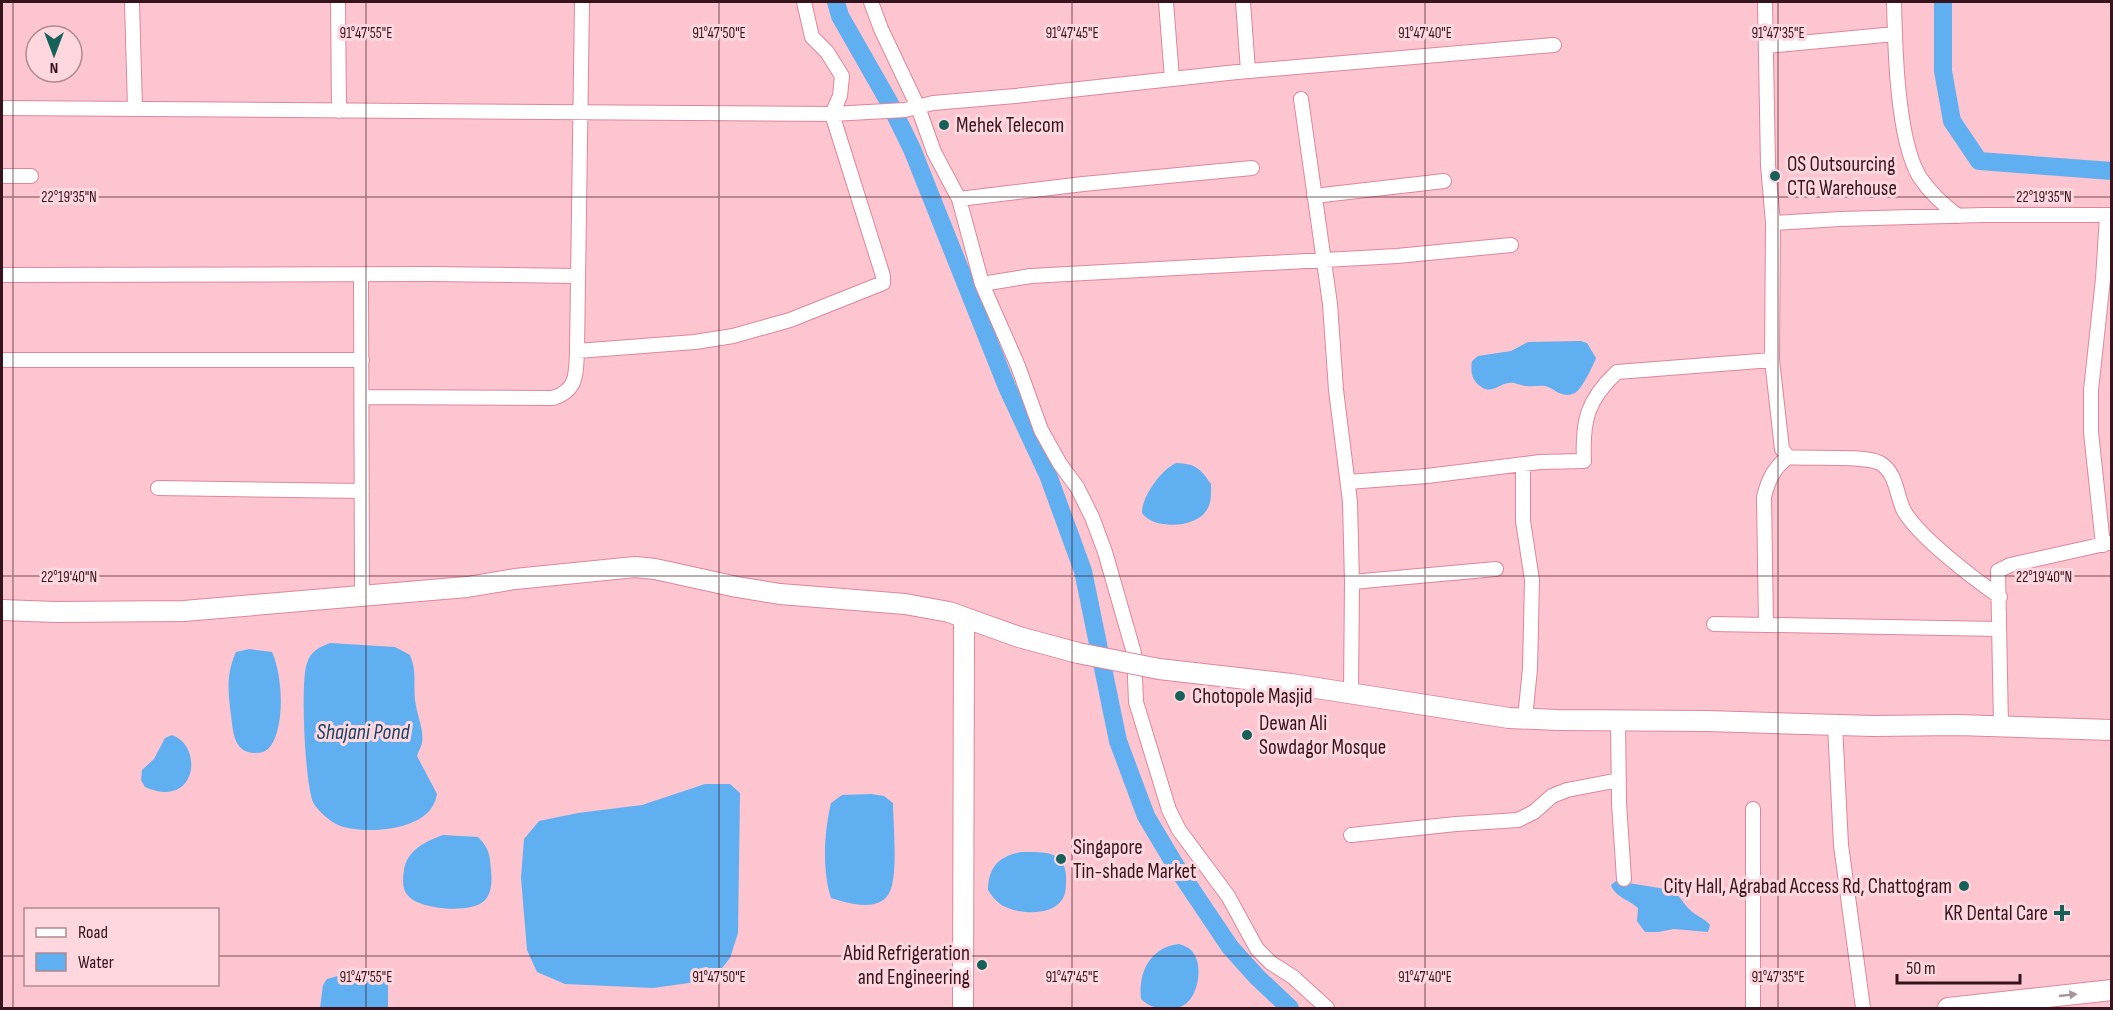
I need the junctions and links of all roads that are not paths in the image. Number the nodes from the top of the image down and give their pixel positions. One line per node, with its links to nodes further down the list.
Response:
1 (132, 2): 18 (street)
2 (338, 2): 19 (street)
3 (582, 2): 20 (street)
4 (804, 2): 21 (street)
5 (871, 2): 17 (street)
6 (1166, 2): 14 (street)
7 (1243, 2): 13 (street)
8 (1765, 2): 12 (street)
9 (1894, 2): 10 (street)
10 (1895, 34): 12 (street); 29 (street)
11 (1554, 45): 13 (street)
12 (1767, 46): 30 (street)
13 (1248, 71): 14 (street)
14 (1172, 79): 17 (street)
15 (1300, 99): 26 (street)
16 (2, 108): 18 (street)
17 (912, 108): 21 (street); 27 (street)
18 (135, 109): 19 (street)
19 (339, 111): 20 (street)
20 (580, 113): 21 (street); 35 (street)
21 (832, 114): 37 (street)
22 (1252, 168): 27 (street)
23 (2, 176): 24 (street)
24 (31, 177)
25 (1444, 181): 26 (street)
26 (1314, 196): 32 (street)
27 (959, 199): 36 (street)
28 (2109, 215): 29 (street); 47 (street)
29 (1958, 216): 30 (street)
30 (1773, 224): 40 (street)
31 (1511, 245): 32 (street)
32 (1323, 259): 36 (street); 44 (street)
33 (361, 274): 34 (street); 35 (street); 39 (street)
34 (2, 275)
35 (578, 276): 37 (street)
36 (982, 284): 69 (street)
37 (577, 351): 41 (street)
38 (2, 360): 39 (street)
39 (362, 360): 41 (street)
40 (1772, 360): 42 (street); 43 (street)
41 (362, 397): 46 (street)
42 (1788, 457): 51 (street); 55 (street)
43 (1523, 465): 44 (street); 58 (street)
44 (1348, 482): 49 (street)
45 (158, 488): 46 (street)
46 (362, 491): 50 (street)
47 (2107, 544): 51 (street)
48 (1496, 569): 49 (street)
49 (1352, 582): 57 (street)
50 (362, 596): 52 (street); 53 (street)
51 (2000, 597): 56 (street)
52 (2, 610)
53 (964, 618): 57 (street, bridge); 68 (street)
54 (1714, 624): 55 (street)
55 (1766, 625): 56 (street)
56 (2000, 629): 61 (street)
57 (1351, 693): 58 (street)
58 (1526, 718): 59 (street)
59 (1618, 721): 60 (street); 63 (street)
60 (1835, 725): 61 (street); 71 (street)
61 (2001, 726): 62 (street)
62 (2112, 730)
63 (1619, 780): 65 (street); 66 (street)
64 (1753, 809): 70 (street)
65 (1351, 835)
66 (1624, 879)
67 (2112, 990): 72 (street, one-way to 67)
68 (963, 1008)
69 (1327, 1008)
70 (1753, 1008)
71 (1863, 1008)
72 (1948, 1008)

